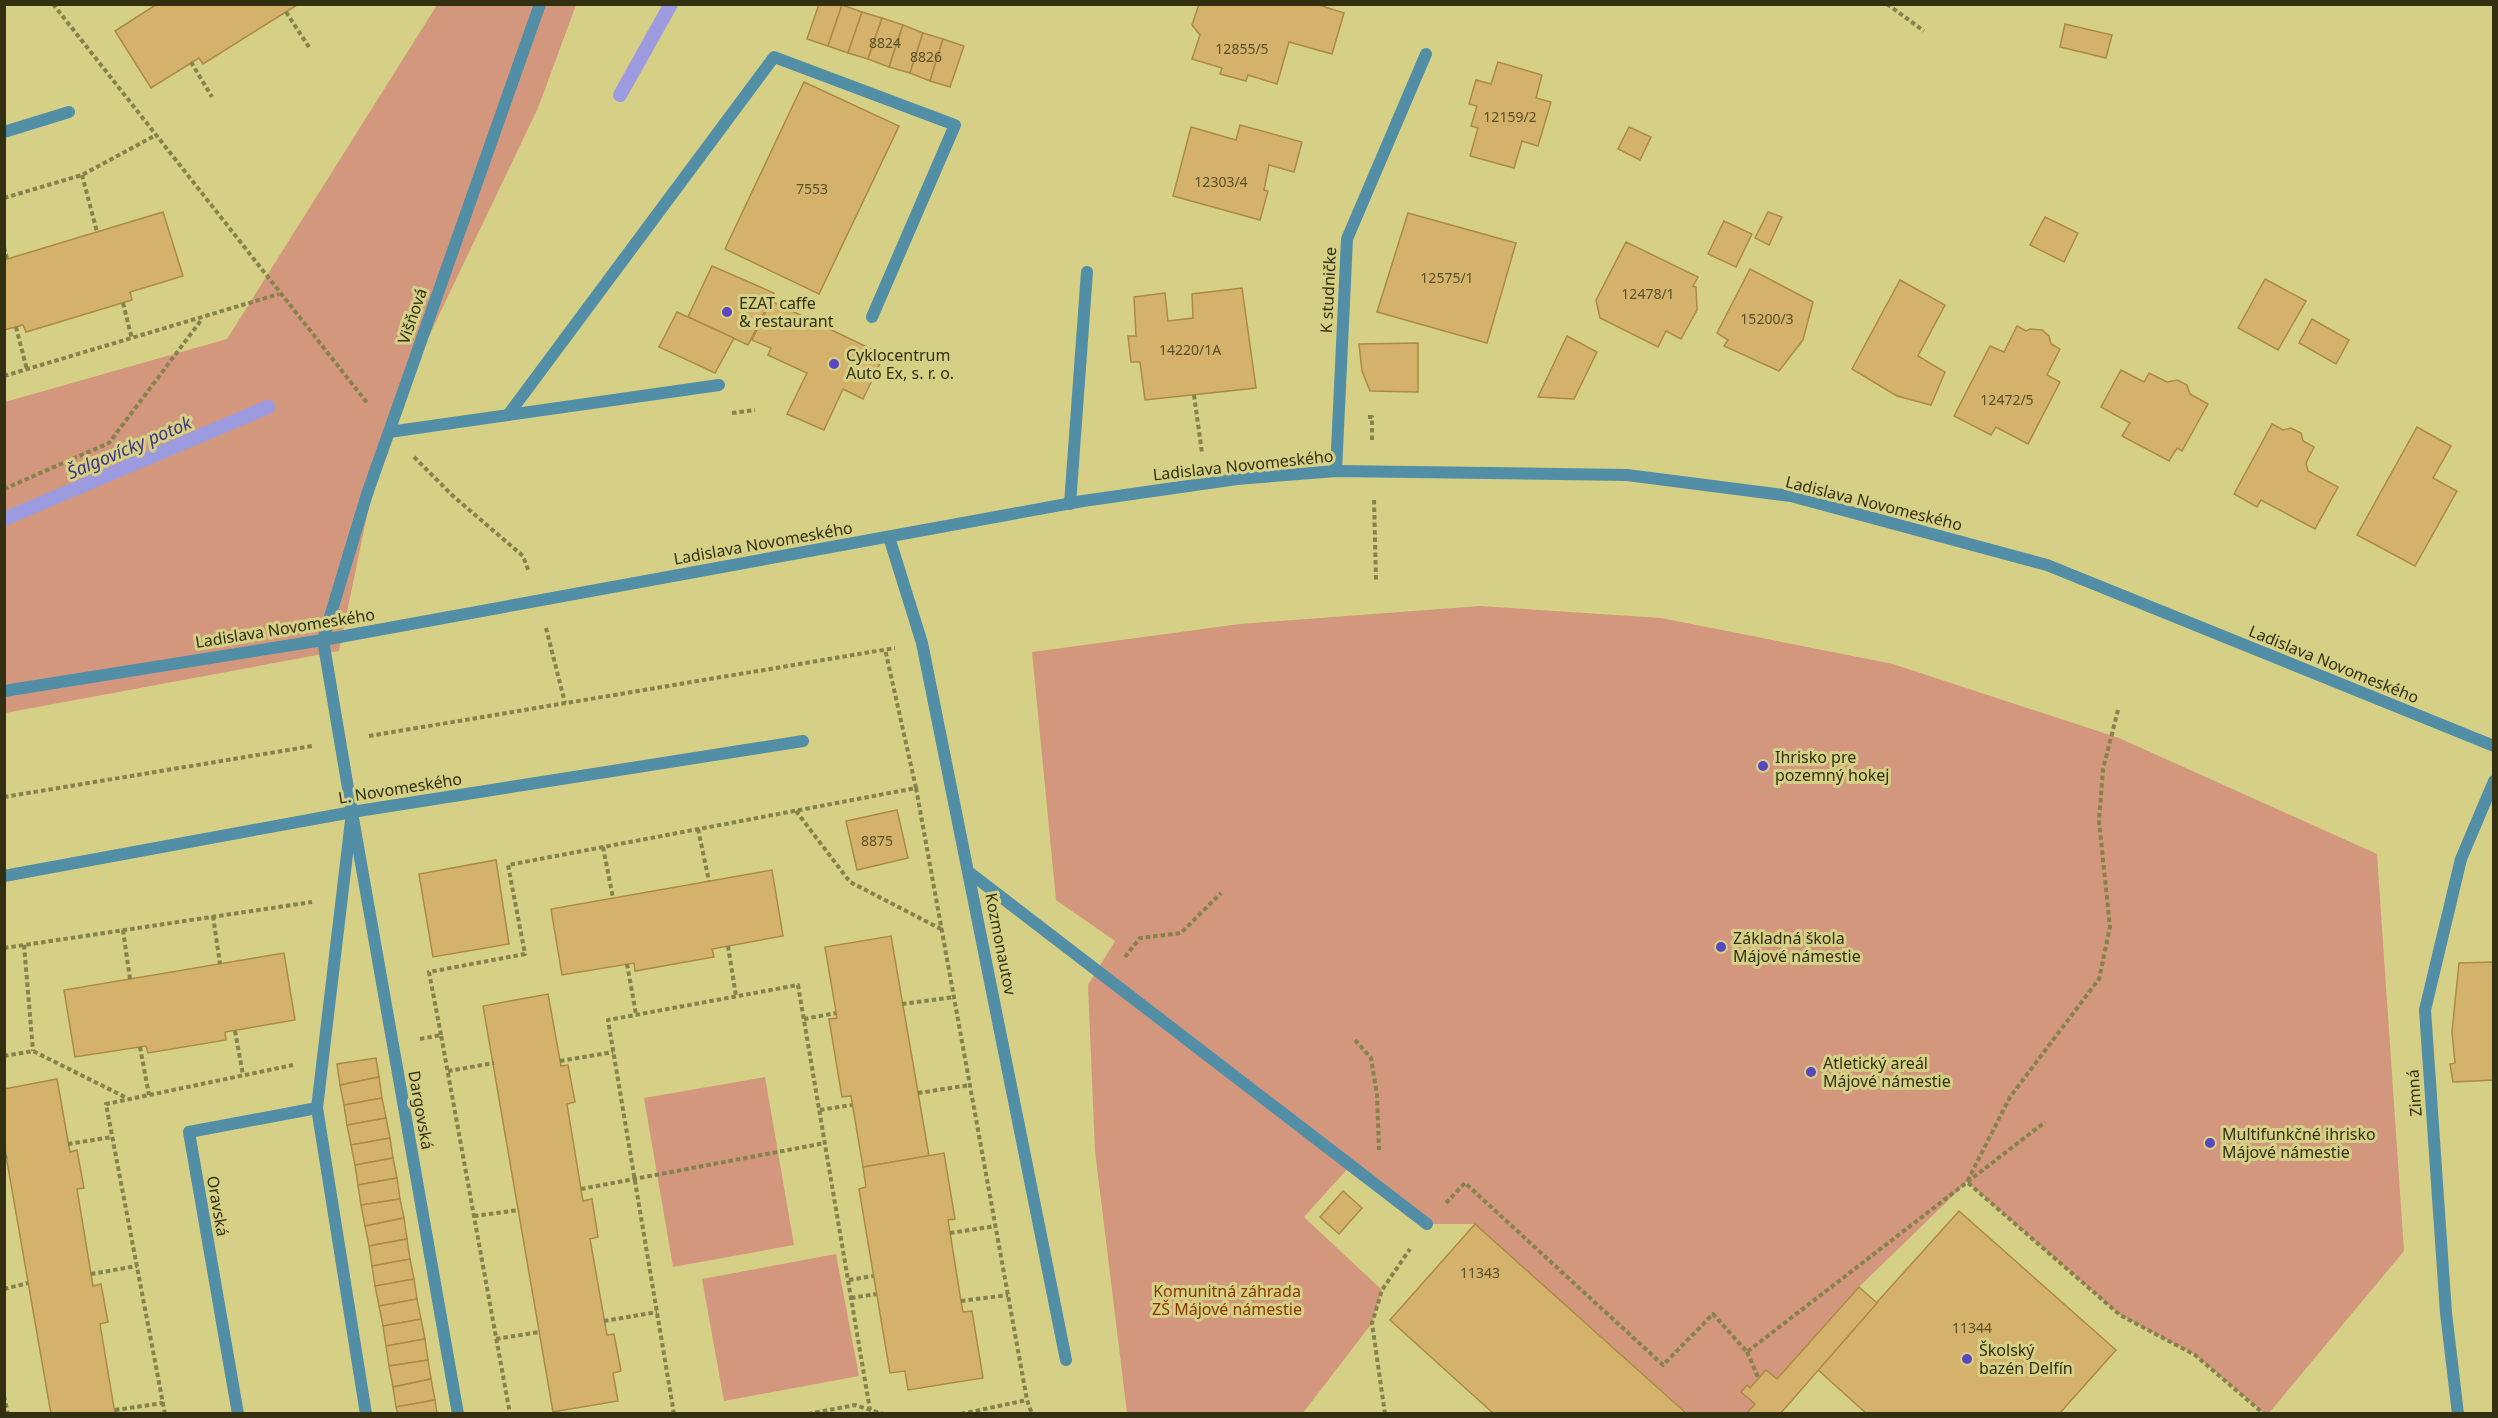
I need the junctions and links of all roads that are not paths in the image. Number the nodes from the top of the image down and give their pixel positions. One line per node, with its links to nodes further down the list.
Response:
1 (540, 4): 9 (street, Višňová)
2 (1426, 54): 10 (street, K studničke)
3 (69, 112): 4 (street)
4 (4, 132)
5 (1087, 272): 11 (street)
6 (872, 317): 8 (street)
7 (719, 385): 8 (street)
8 (508, 415): 9 (street)
9 (389, 432): 13 (street, Višňová)
10 (1336, 471): 11 (street, Ladislava Novomeského); 16 (street, Ladislava Novomeského)
11 (1070, 504): 12 (street, Ladislava Novomeského)
12 (889, 537): 13 (street, Ladislava Novomeského); 19 (street, Kozmonautov)
13 (323, 640): 14 (street, Ladislava Novomeského); 18 (street, Dargovská)
14 (4, 691)
15 (803, 741): 18 (street, L. Novomeského)
16 (2493, 746)
17 (2493, 781): 27 (street, Zimná)
18 (352, 812): 20 (street, L. Novomeského); 21 (street, Dargovská); 26 (street, Dargovská)
19 (970, 873): 22 (street); 23 (street, Kozmonautov)
20 (4, 876)
21 (317, 1108): 24 (street, Oravská); 25 (street, Dargovská)
22 (1427, 1224)
23 (1066, 1360)
24 (238, 1413)
25 (366, 1413)
26 (458, 1413)
27 (2458, 1413)

